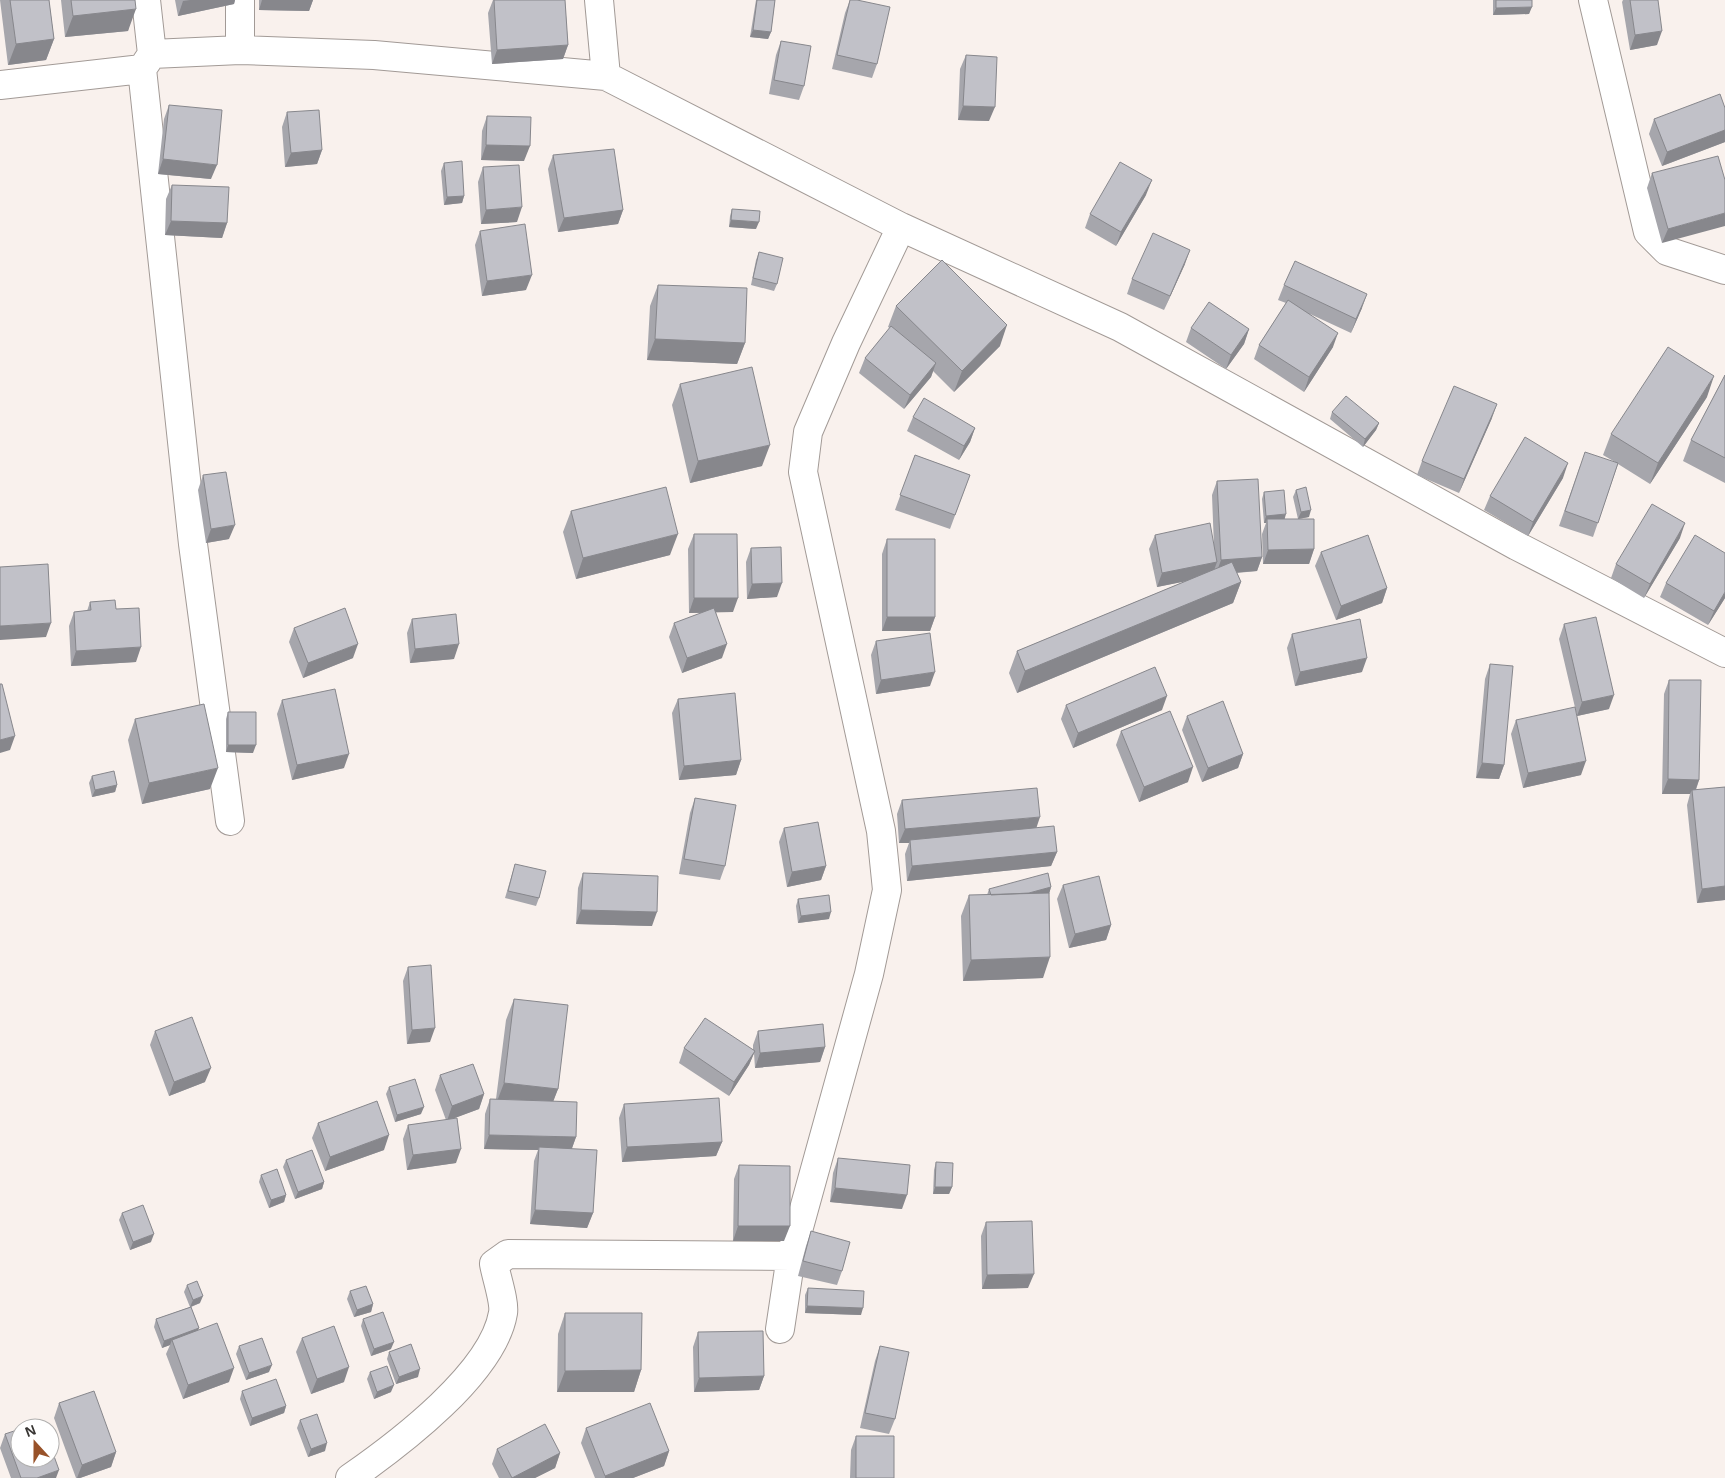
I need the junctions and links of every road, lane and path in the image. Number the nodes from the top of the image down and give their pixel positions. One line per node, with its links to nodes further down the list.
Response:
1 (146, 0): 6 (street)
2 (240, 0): 5 (street)
3 (599, 0): 7 (street)
4 (1593, 0): 10 (street)
5 (240, 50): 6 (street); 7 (street)
6 (147, 61): 8 (street); 12 (street)
7 (606, 76): 9 (street)
8 (0, 85)
9 (901, 227): 11 (street); 13 (street)
10 (1725, 270)
11 (1725, 653)
12 (230, 821)
13 (791, 1256): 14 (street); 15 (street)
14 (780, 1329)
15 (350, 1478)

